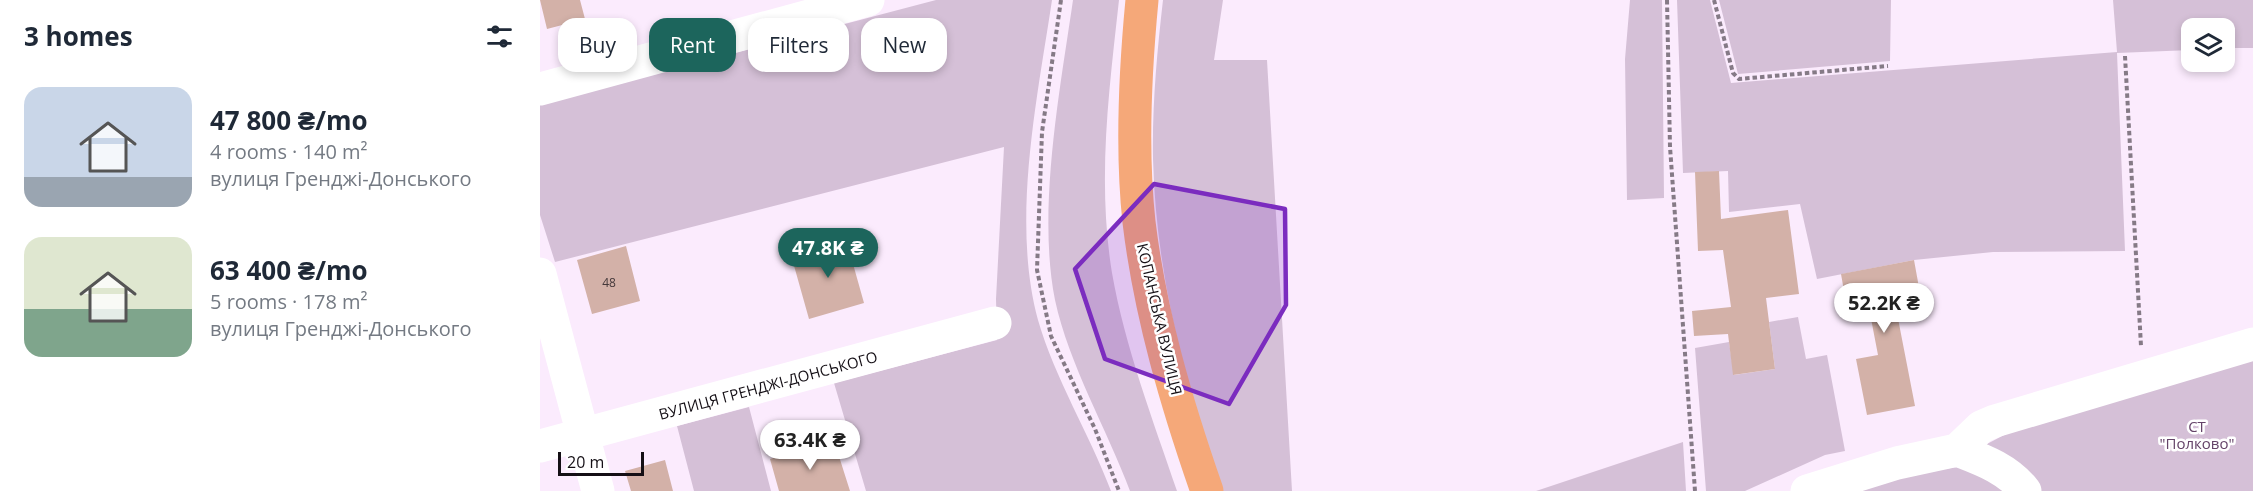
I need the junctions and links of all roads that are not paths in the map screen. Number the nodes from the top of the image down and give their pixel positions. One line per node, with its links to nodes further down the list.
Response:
1 (868, 0): 3 (street)
2 (1142, 0): 11 (highway, КОПАНСЬКА ВУЛИЦЯ)
3 (540, 89)
4 (540, 274): 7 (street)
5 (995, 323): 7 (street, ВУЛИЦЯ ГРЕНДЖІ-ДОНСЬКОГО)
6 (2253, 344): 9 (street)
7 (583, 434): 8 (street, ВУЛИЦЯ ГРЕНДЖІ-ДОНСЬКОГО); 10 (street)
8 (540, 446)
9 (1958, 450): 12 (street); 13 (street)
10 (598, 491)
11 (1207, 491)
12 (1807, 491)
13 (2025, 491)

